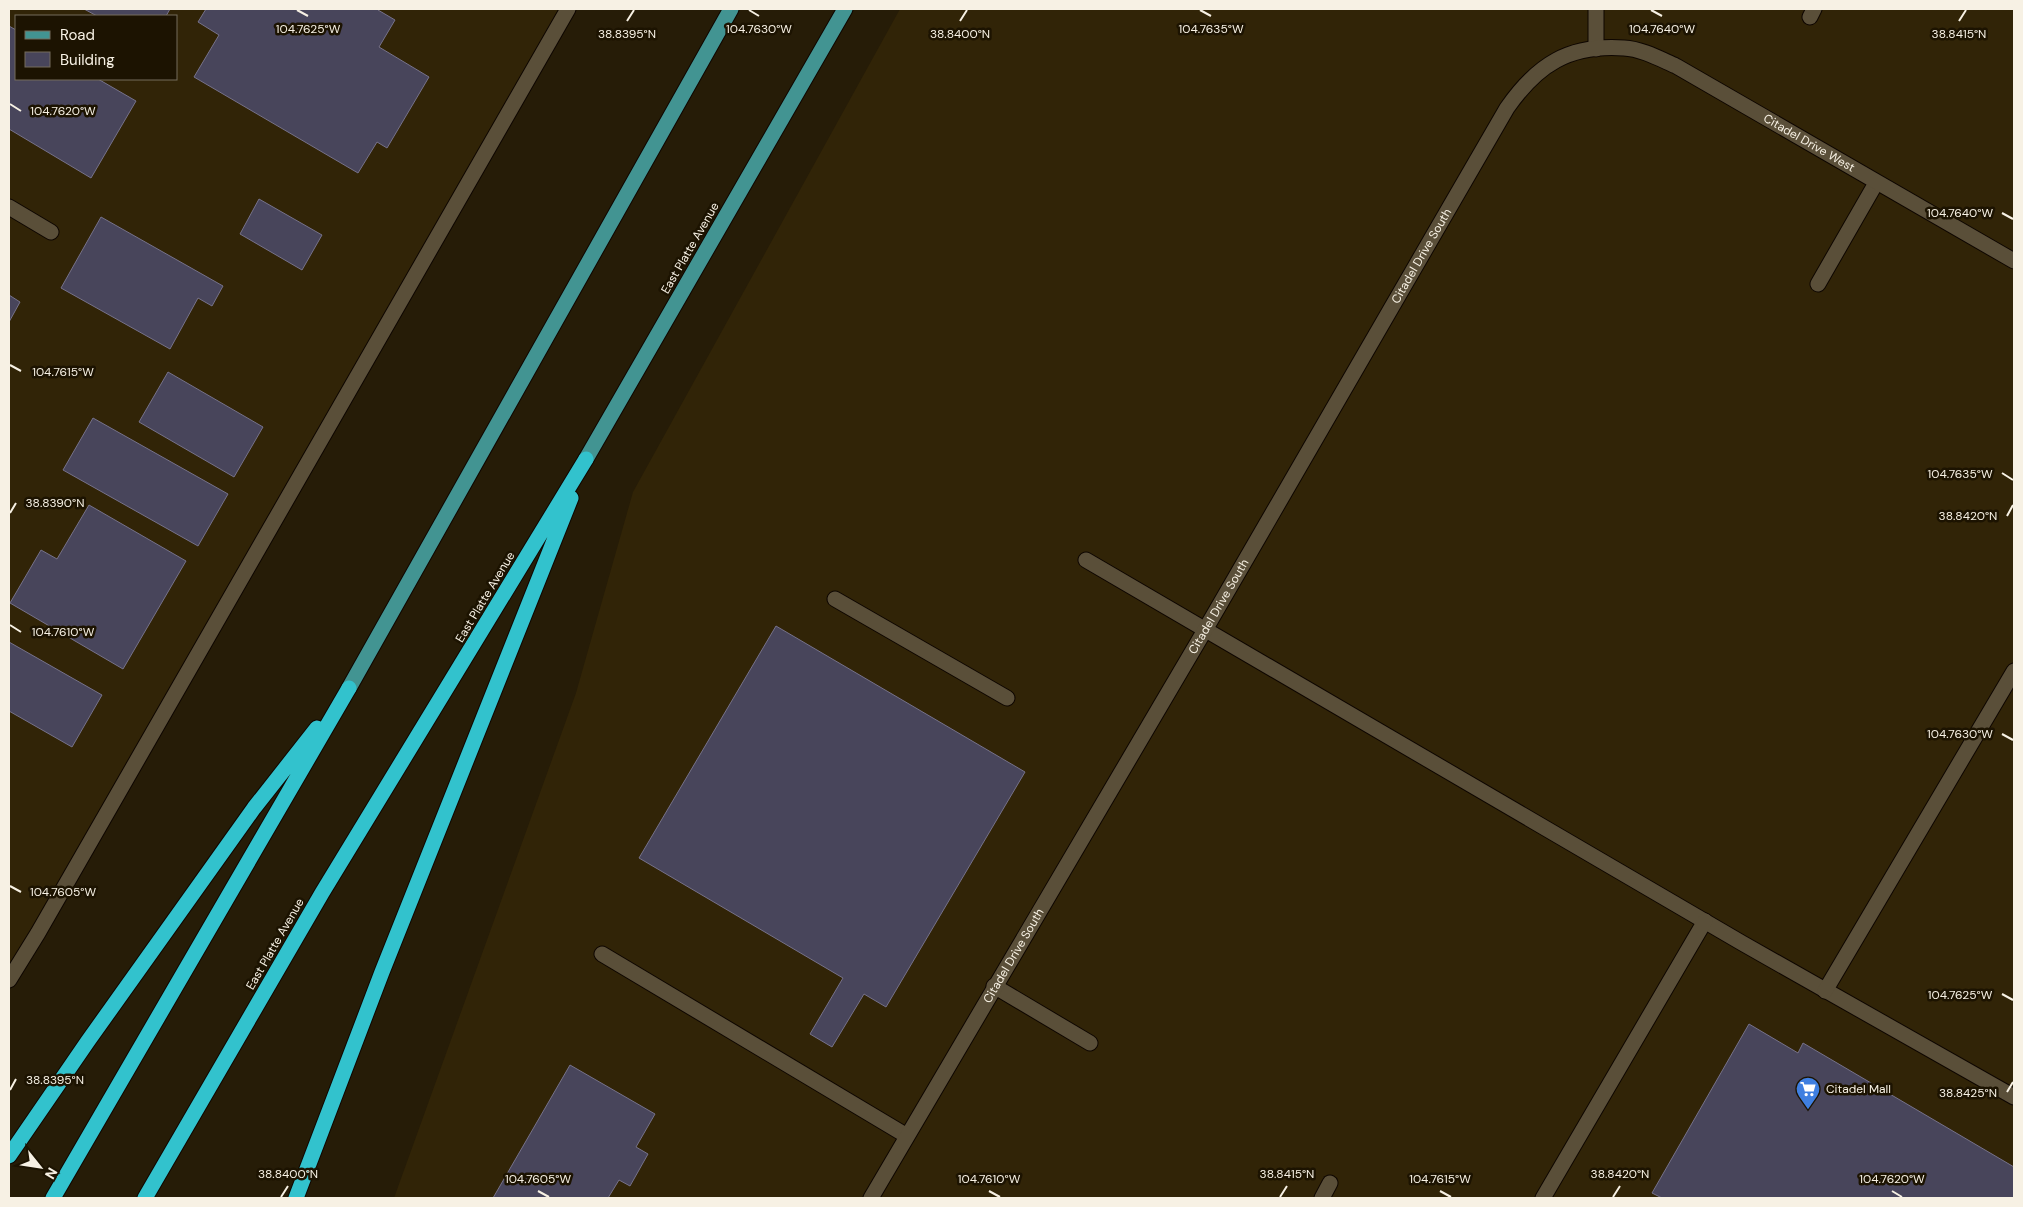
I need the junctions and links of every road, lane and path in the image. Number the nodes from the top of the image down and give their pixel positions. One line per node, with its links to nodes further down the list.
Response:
1 (568, 9): 20 (street)
2 (731, 9): 16 (main road)
3 (845, 9): 11 (main road, East Platte Avenue)
4 (1596, 9): 5 (street)
5 (1596, 48): 6 (street, Citadel Drive West); 14 (street, Citadel Drive South)
6 (1876, 183): 9 (street, Citadel Drive West); 10 (street)
7 (9, 207): 8 (street)
8 (51, 232)
9 (2014, 261)
10 (1818, 284)
11 (586, 459): 29 (highway, East Platte Avenue); 30 (highway)
12 (1086, 560): 14 (street)
13 (835, 599): 17 (street)
14 (1205, 630): 18 (street); 21 (street, Citadel Drive South)
15 (2014, 671): 22 (street)
16 (349, 688): 26 (highway); 28 (highway)
17 (1007, 698)
18 (1705, 921): 22 (street); 33 (street)
19 (602, 954): 25 (street)
20 (9, 980)
21 (994, 986): 23 (street); 25 (street, Citadel Drive South)
22 (1826, 991): 24 (street)
23 (1090, 1043)
24 (2014, 1097)
25 (907, 1136): 31 (street, Citadel Drive South)
26 (9, 1156)
27 (1330, 1183): 32 (street)
28 (53, 1198)
29 (145, 1198)
30 (296, 1198)
31 (871, 1198)
32 (1322, 1198)
33 (1543, 1198)

